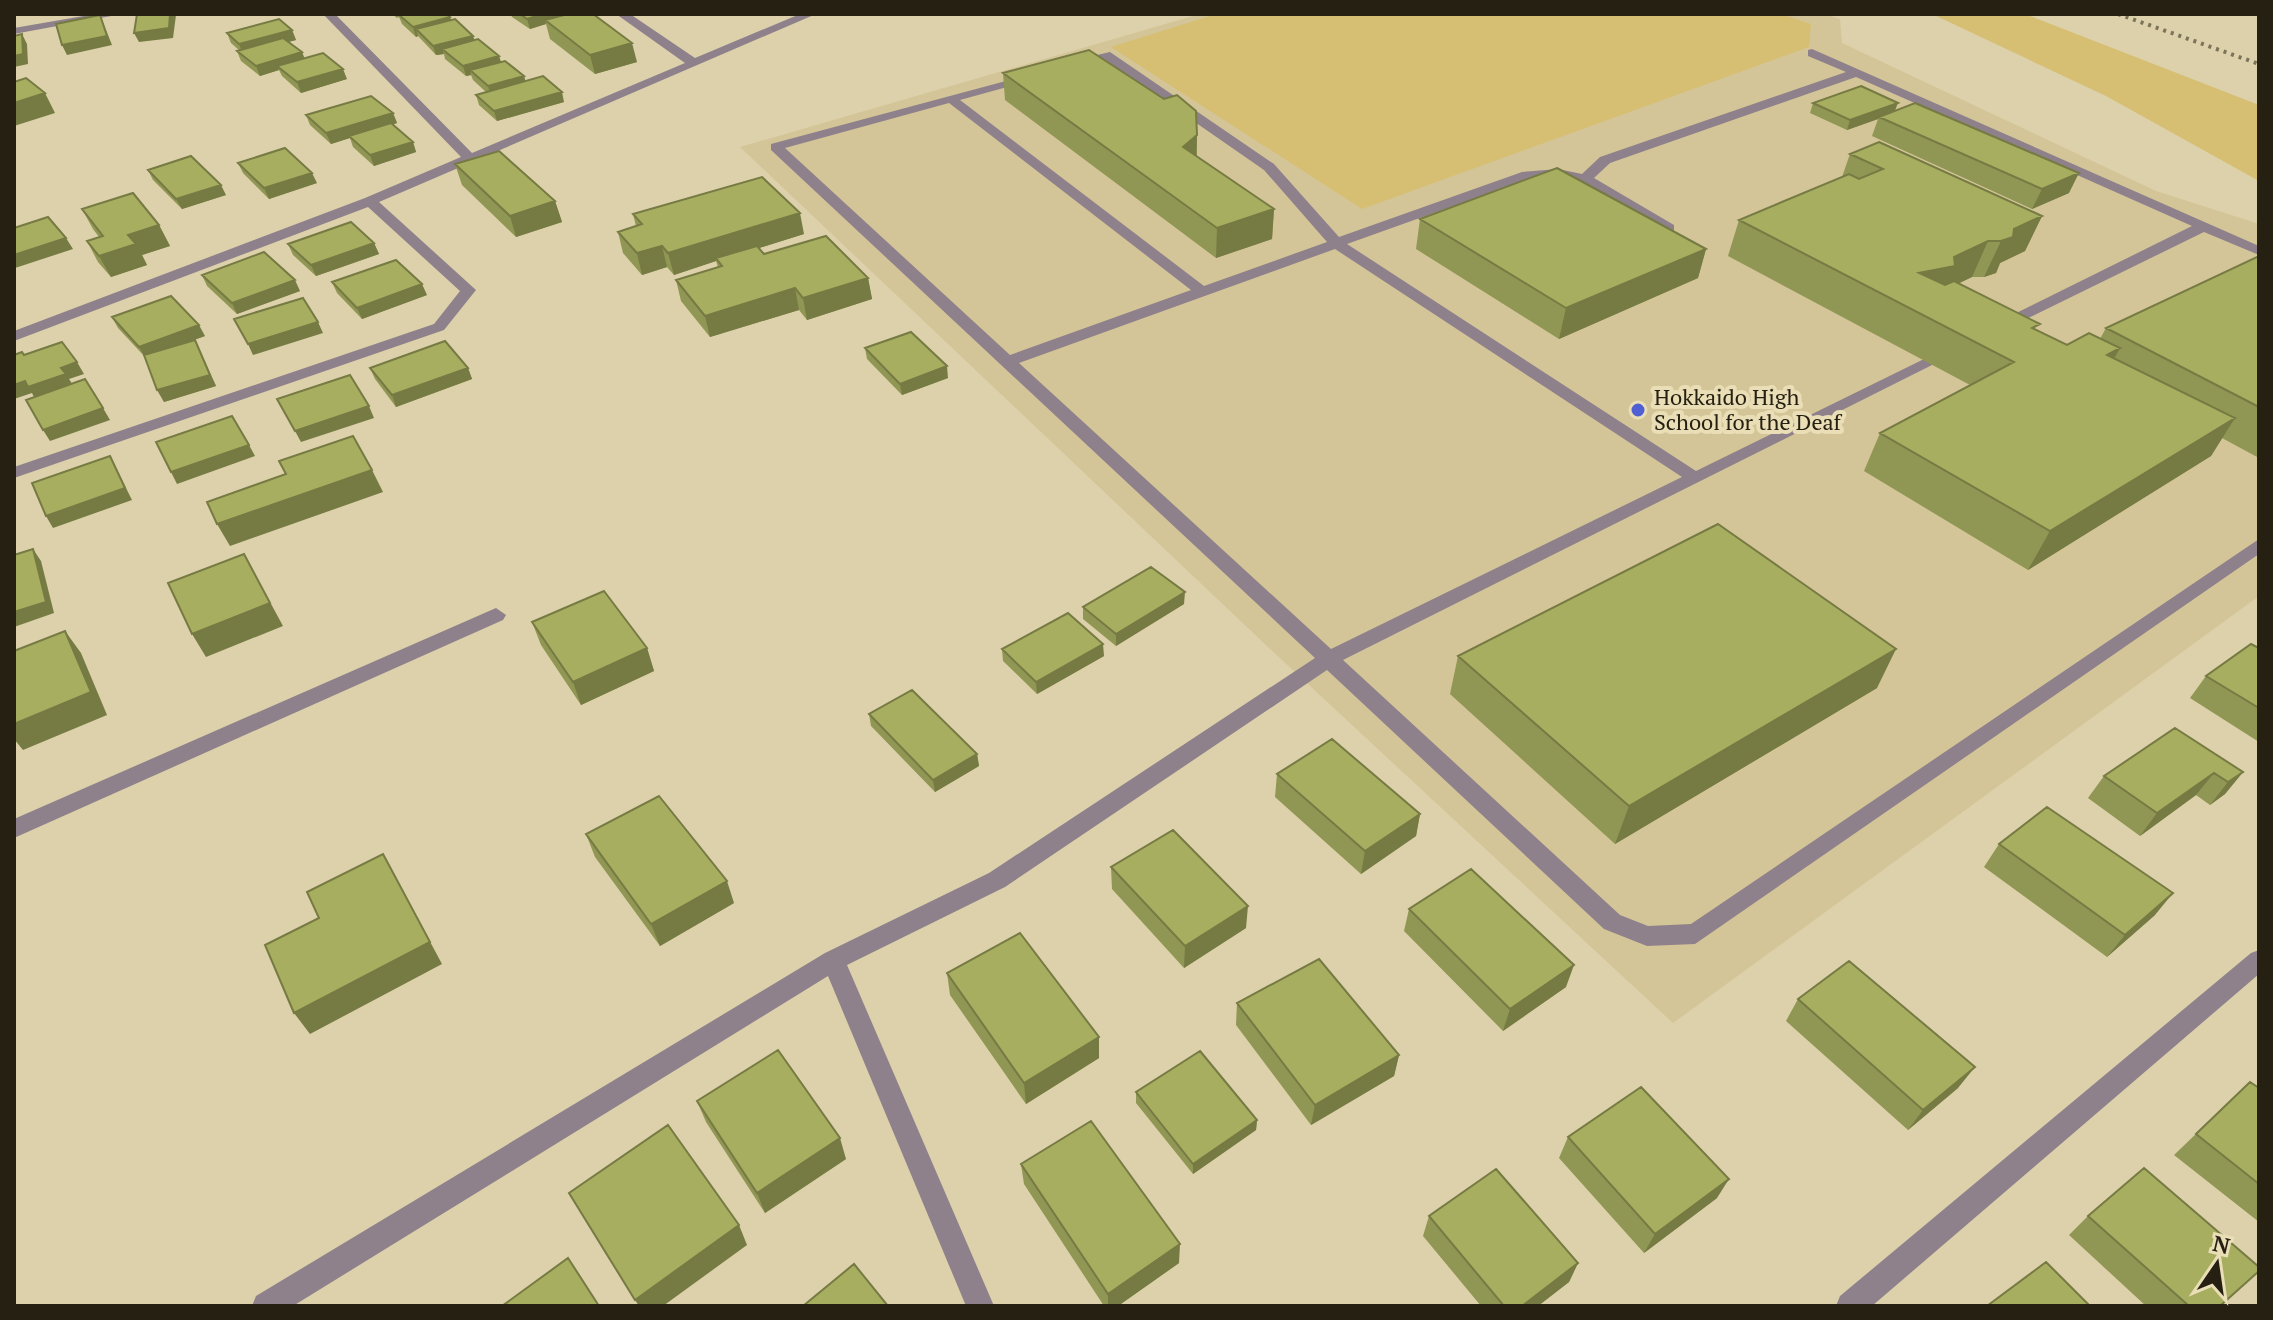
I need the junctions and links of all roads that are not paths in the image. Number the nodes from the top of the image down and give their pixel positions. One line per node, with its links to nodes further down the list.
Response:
1 (116, 14): 5 (street)
2 (329, 14): 10 (street)
3 (622, 14): 7 (street)
4 (810, 14): 7 (street)
5 (14, 31)
6 (1812, 53): 8 (street)
7 (694, 63): 10 (street)
8 (1856, 73): 11 (street); 13 (street)
9 (950, 98): 15 (street); 17 (street); 20 (street)
10 (469, 158): 12 (street)
11 (1585, 179): 14 (street); 15 (street)
12 (370, 201): 18 (street); 22 (street)
13 (2202, 227): 16 (street); 19 (street)
14 (1669, 228)
15 (1337, 244): 17 (street); 23 (street)
16 (2259, 251)
17 (1201, 291): 20 (street)
18 (14, 336)
19 (1978, 338)
20 (1008, 361): 26 (street)
21 (1928, 363): 23 (street)
22 (14, 473)
23 (1695, 478): 26 (street)
24 (2259, 545): 26 (street)
25 (496, 615): 27 (street)
26 (1330, 658): 28 (street)
27 (14, 829)
28 (833, 960): 30 (street); 31 (street)
29 (2259, 960): 32 (street)
30 (266, 1306)
31 (980, 1306)
32 (1850, 1306)

